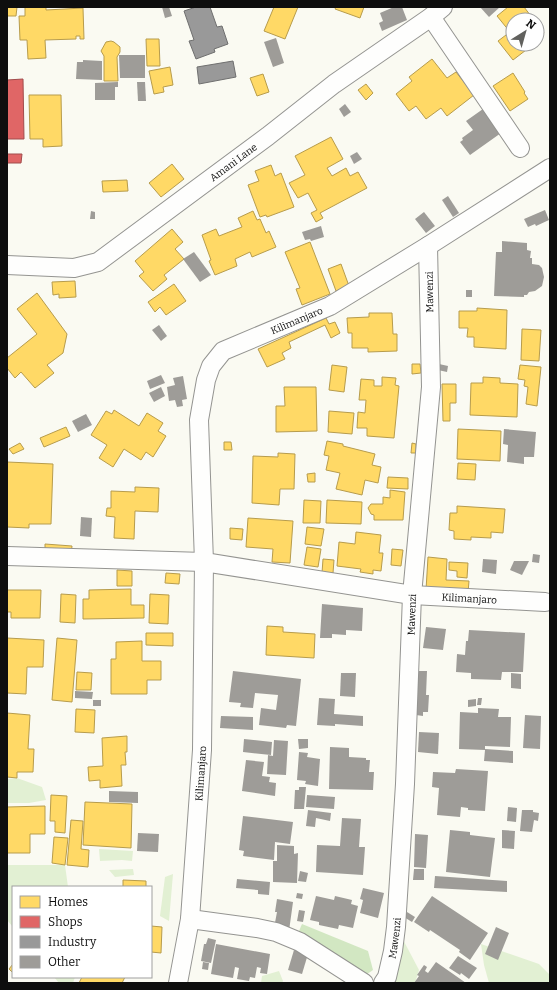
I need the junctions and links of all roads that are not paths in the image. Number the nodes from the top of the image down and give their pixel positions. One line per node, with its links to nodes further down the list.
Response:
1 (437, 12): 2 (street); 5 (street, Amani Lane)
2 (520, 148)
3 (550, 168): 4 (street, Kilimanjaro)
4 (428, 246): 7 (street, Kilimanjaro); 8 (street, Mawenzi)
5 (7, 265)
6 (7, 556): 7 (street, Kilimanjaro)
7 (204, 562): 8 (street, Kilimanjaro); 10 (street, Kilimanjaro)
8 (412, 595): 9 (street, Kilimanjaro); 13 (street, Mawenzi)
9 (545, 602)
10 (190, 920): 11 (street, Kilimanjaro); 12 (street)
11 (178, 983)
12 (364, 983)
13 (383, 983)

